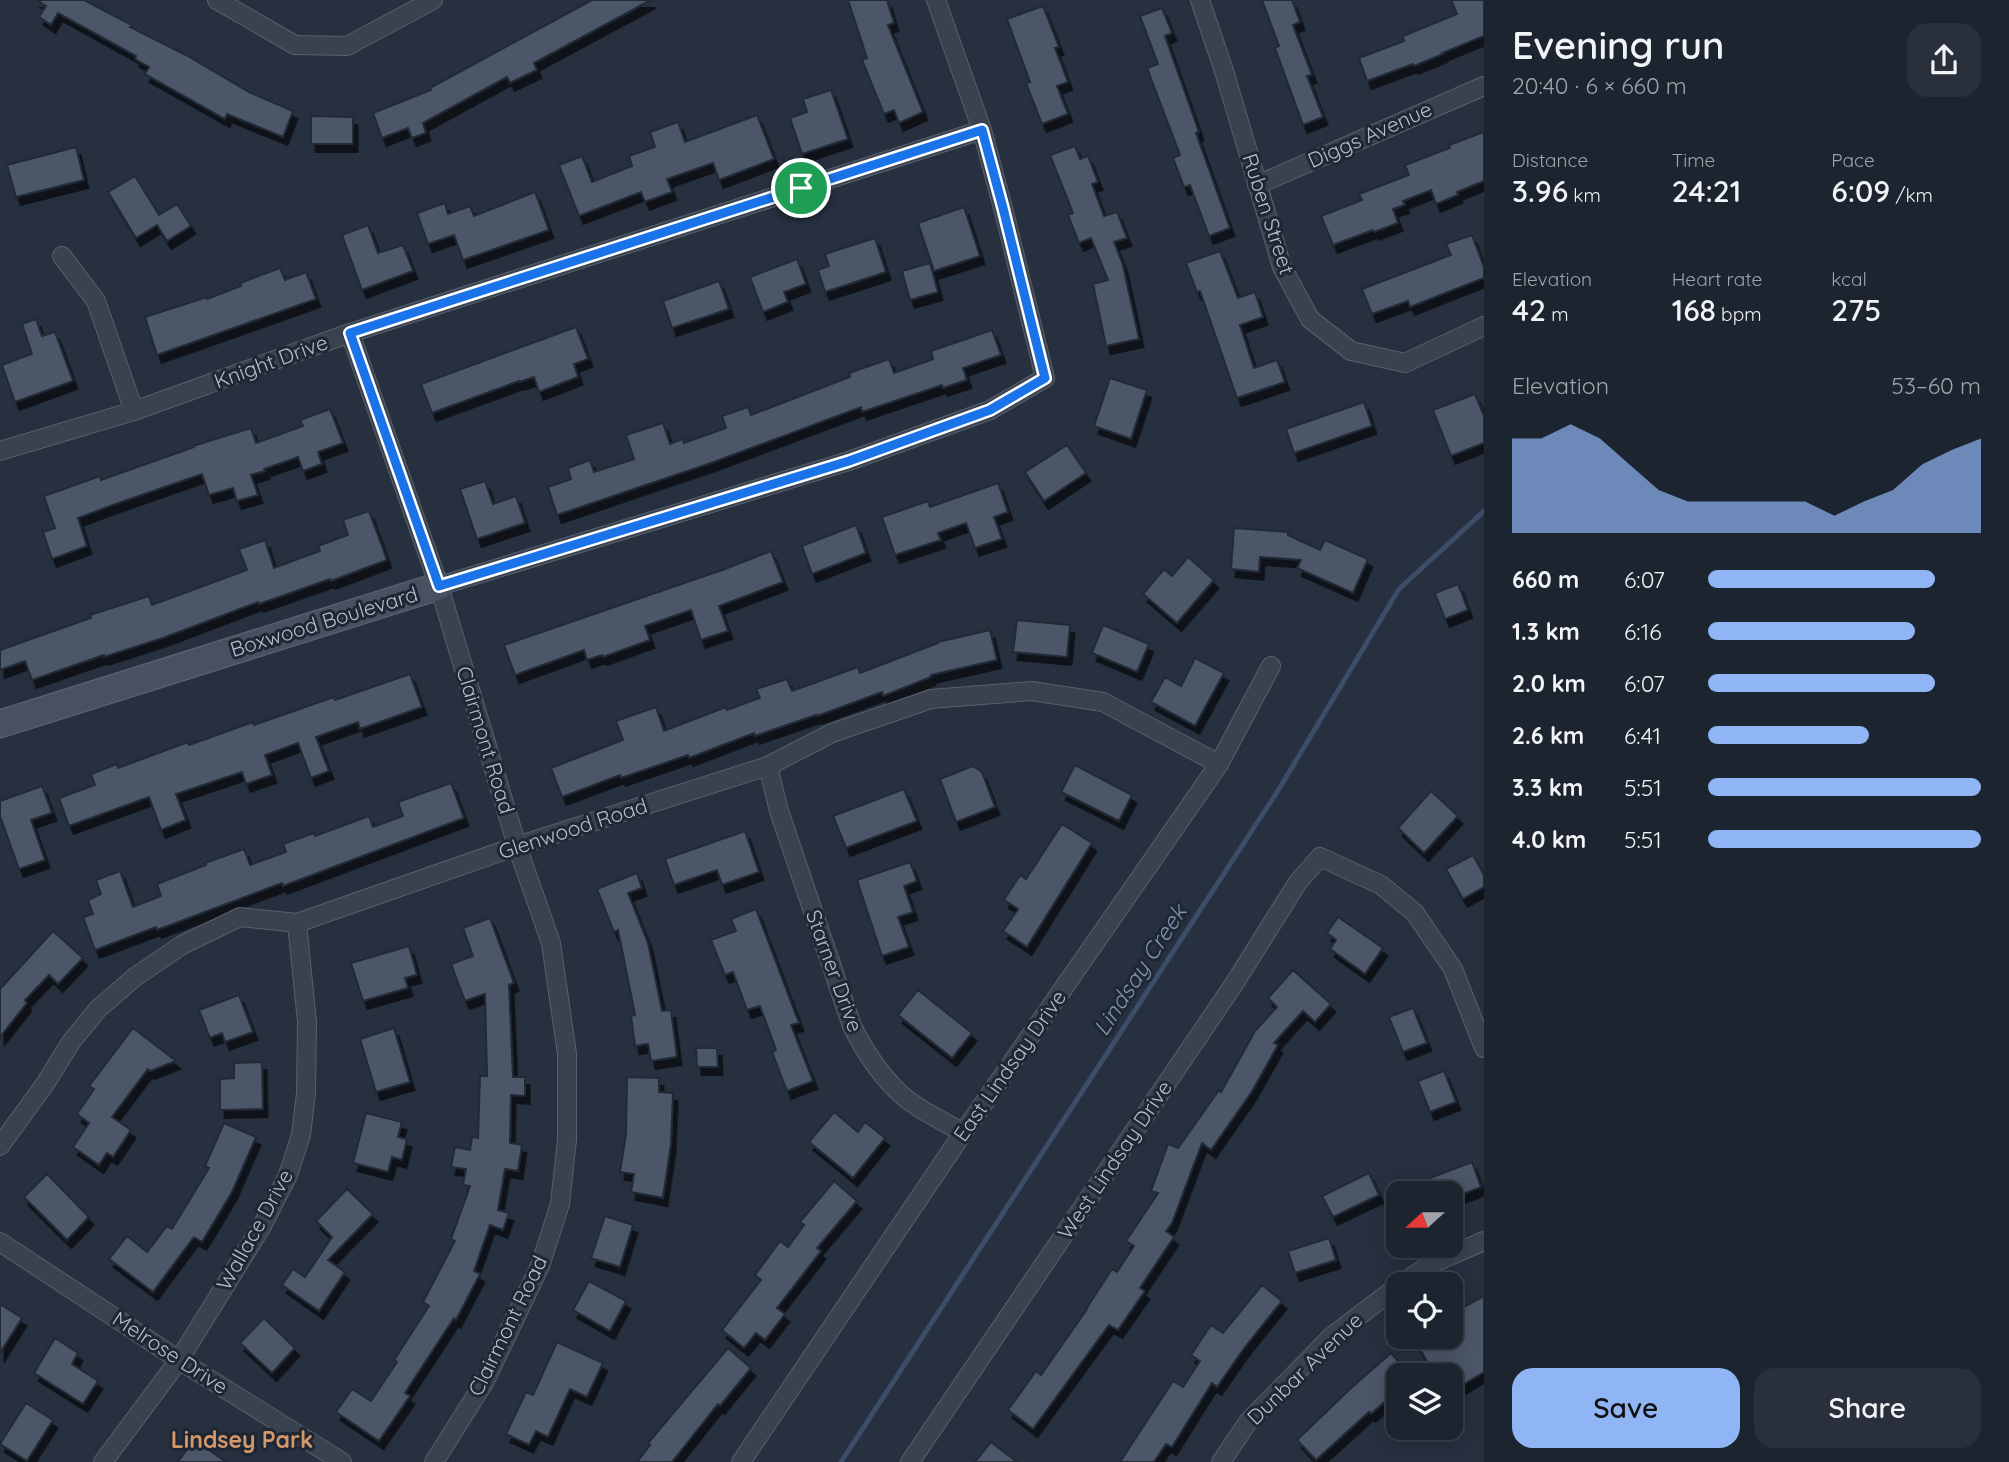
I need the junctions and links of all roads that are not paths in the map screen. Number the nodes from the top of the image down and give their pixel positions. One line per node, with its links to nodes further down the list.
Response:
1 (217, 0): 2 (street)
2 (433, 0)
3 (936, 0): 6 (street)
4 (1200, 0): 7 (street, Ruben Street)
5 (1484, 86): 7 (street, Diggs Avenue)
6 (982, 130): 10 (street, Knight Drive); 13 (street, Boxwood Boulevard)
7 (1257, 185): 9 (street, Ruben Street)
8 (62, 256): 11 (street)
9 (1484, 326)
10 (350, 333): 11 (street, Knight Drive); 13 (street, Clairmont Road)
11 (134, 411): 12 (street, Knight Drive)
12 (0, 452)
13 (439, 586): 15 (street, Boxwood Boulevard); 18 (street, Clairmont Road)
14 (1271, 666): 16 (street, East Lindsay Drive)
15 (0, 724)
16 (1219, 764): 17 (street, Glenwood Road); 21 (street, East Lindsay Drive)
17 (768, 766): 18 (street, Glenwood Road); 21 (street, Starner Drive)
18 (517, 846): 19 (street, Glenwood Road); 30 (street, Clairmont Road)
19 (297, 923): 22 (street, Glenwood Road); 27 (street, Wallace Drive)
20 (1484, 1048): 32 (street, West Lindsay Drive)
21 (963, 1133): 31 (street, East Lindsay Drive)
22 (0, 1146)
23 (1484, 1241): 25 (street, Dunbar Avenue)
24 (0, 1242): 27 (street, Melrose Drive)
25 (1419, 1272)
26 (1386, 1295): 33 (street, Dunbar Avenue)
27 (179, 1360): 28 (street, Wallace Drive); 29 (street, Melrose Drive)
28 (103, 1462)
29 (342, 1462)
30 (434, 1462)
31 (741, 1462)
32 (910, 1462)
33 (1222, 1462)

